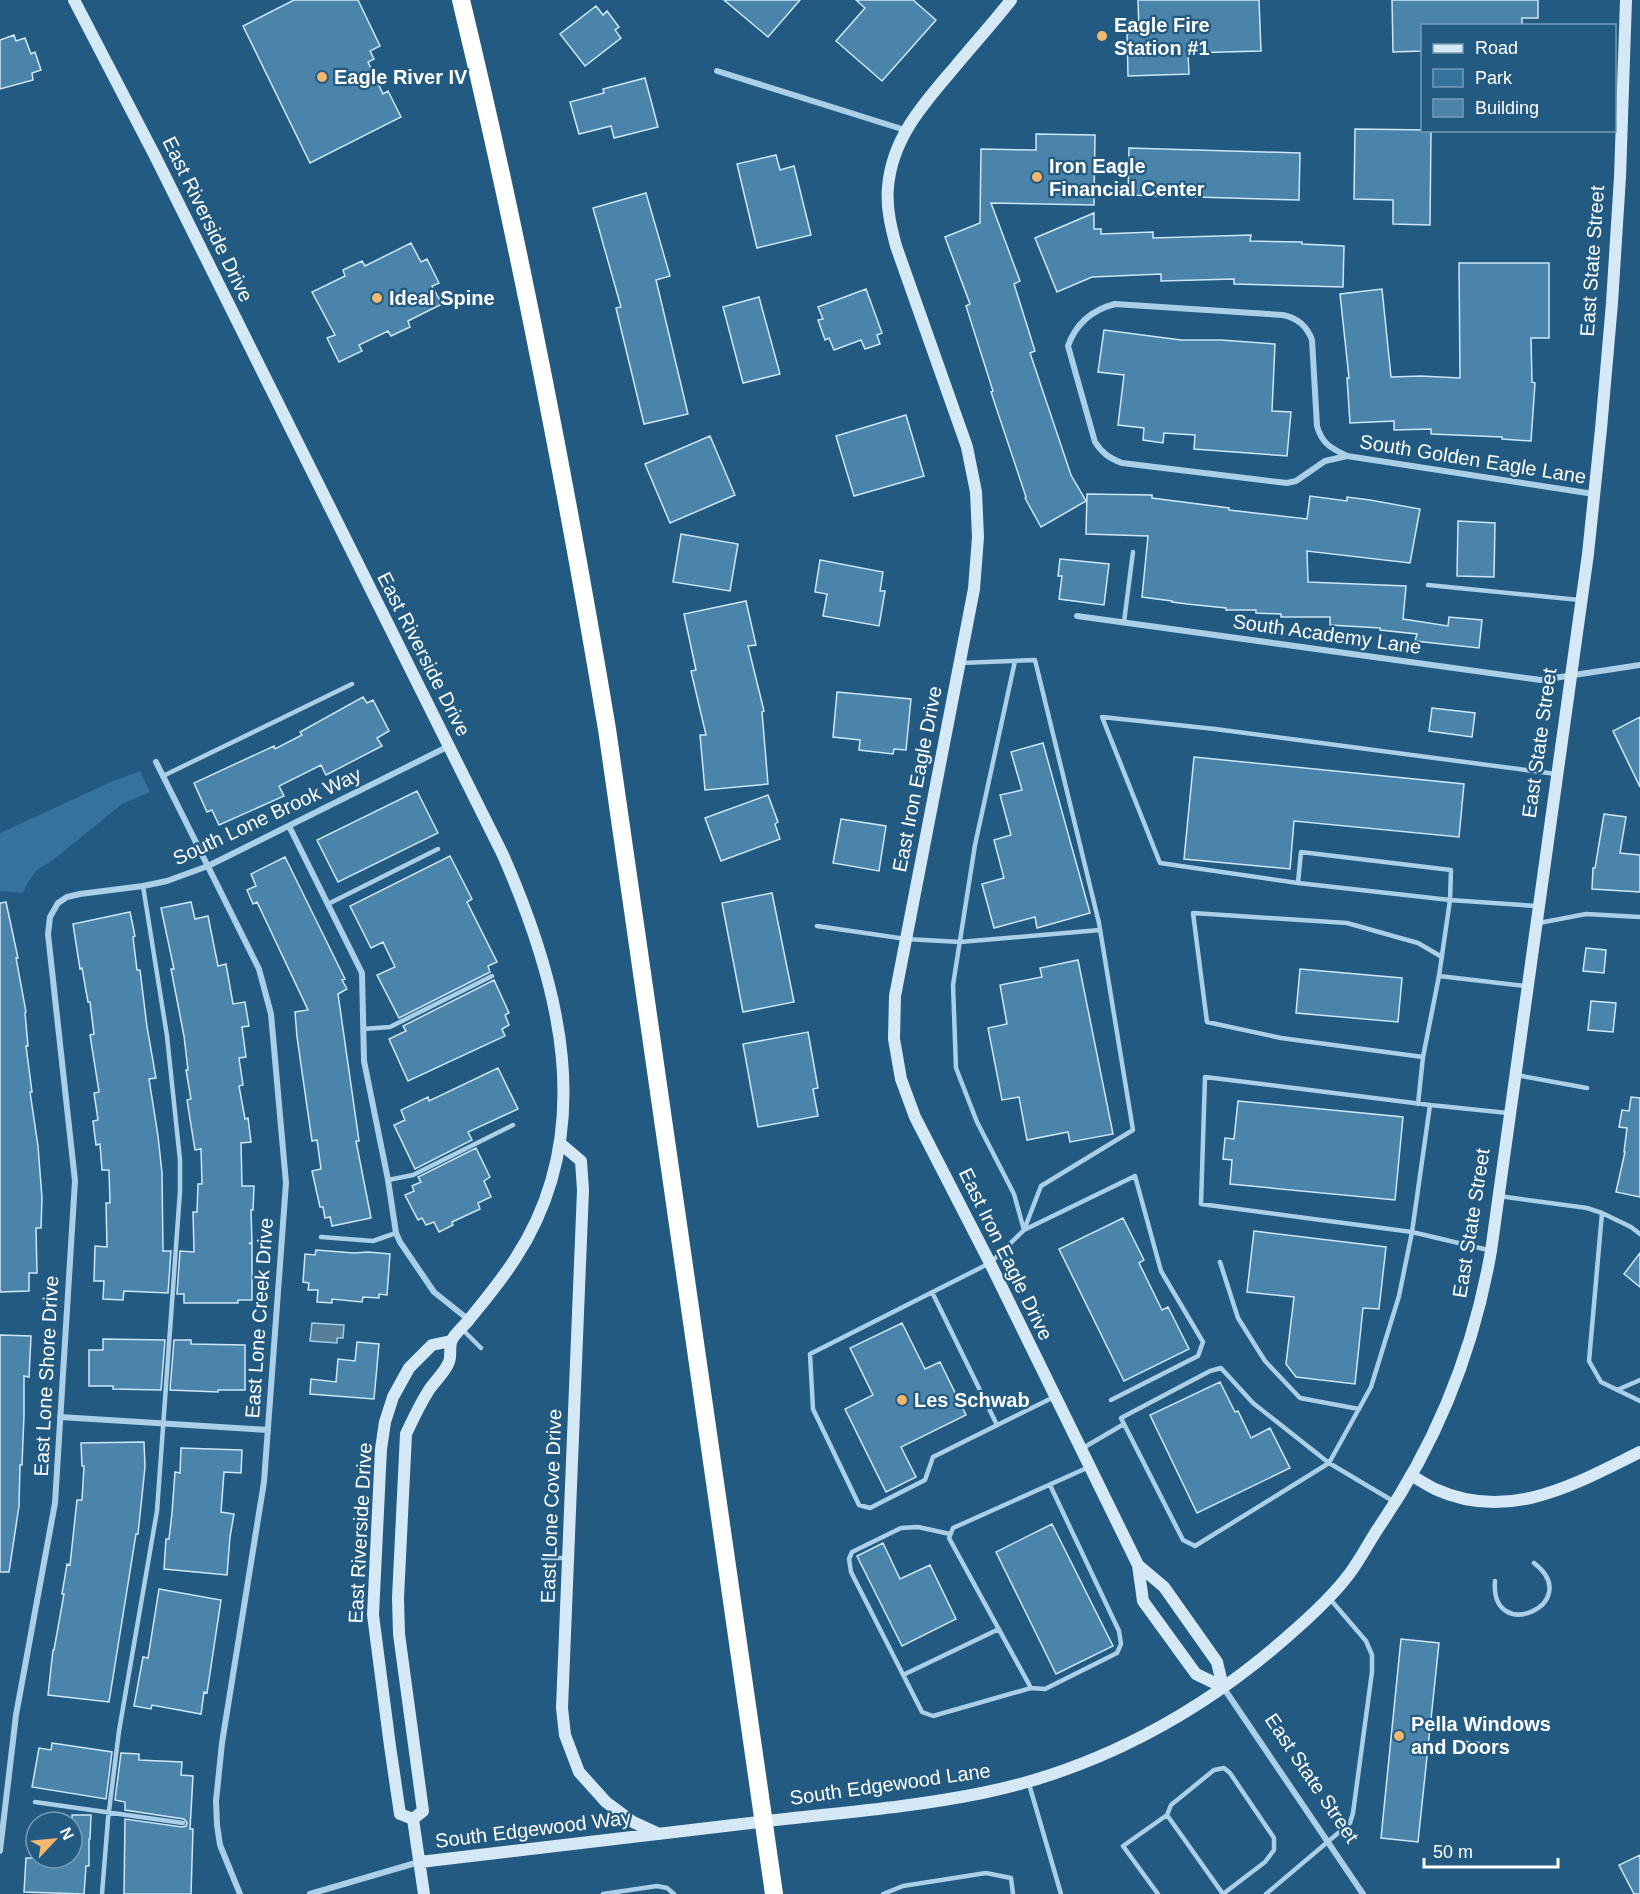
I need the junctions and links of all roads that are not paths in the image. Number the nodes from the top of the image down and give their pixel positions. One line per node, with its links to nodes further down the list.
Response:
1 (74, 0): 19 (street, East Riverside Drive)
2 (461, 0): 102 (highway)
3 (1011, 0): 6 (street, East Iron Eagle Drive)
4 (1626, 0): 8 (street, East State Street)
5 (717, 71): 6 (street)
6 (905, 130): 15 (street, East Iron Eagle Drive)
7 (1347, 456): 7 (street, South Golden Eagle Lane); 8 (street, South Golden Eagle Lane)
8 (1594, 494): 11 (street, East State Street)
9 (1133, 552): 13 (lane)
10 (1428, 585): 11 (lane)
11 (1581, 600): 17 (street, East State Street)
12 (1077, 616): 13 (street, South Academy Lane)
13 (1124, 622): 17 (street, South Academy Lane)
14 (1015, 661): 15 (lane); 35 (lane); 37 (lane)
15 (959, 663): 36 (street, East Iron Eagle Drive)
16 (1640, 665): 17 (street, South Academy Lane)
17 (1571, 675): 21 (street, East State Street)
18 (352, 684): 22 (lane)
19 (449, 746): 23 (street, South Lone Brook Way); 50 (street, East Riverside Drive)
20 (156, 762): 22 (street, East Lone Creek Drive)
21 (1557, 774): 26 (lane); 31 (street, East State Street)
22 (163, 776): 25 (street, East Lone Creek Drive)
23 (289, 826): 25 (street, South Lone Brook Way); 30 (street)
24 (438, 849): 30 (lane)
25 (208, 866): 27 (street, South Lone Brook Way); 76 (street, East Lone Creek Drive)
26 (1298, 883): 28 (lane); 28 (lane)
27 (143, 886): 29 (street, South Lone Brook Way); 73 (lane)
28 (1450, 900): 31 (lane); 38 (lane)
29 (58, 903): 72 (street, East Lone Shore Drive)
30 (328, 903): 42 (street)
31 (1539, 906): 33 (street, East State Street)
32 (1640, 917): 33 (lane)
33 (1537, 923): 41 (street, East State Street)
34 (817, 926): 36 (lane)
35 (1100, 930): 37 (lane); 54 (lane)
36 (906, 939): 37 (lane); 61 (street, East Iron Eagle Drive)
37 (960, 942): 54 (lane)
38 (1442, 957): 40 (lane); 43 (lane)
39 (492, 976): 42 (lane)
40 (1439, 976): 41 (lane); 43 (lane)
41 (1528, 986): 44 (street, East State Street)
42 (363, 1029): 51 (street)
43 (1423, 1057): 46 (lane)
44 (1516, 1075): 45 (lane); 48 (street, East State Street)
45 (1587, 1088)
46 (1418, 1104): 47 (lane); 55 (lane)
47 (1430, 1106): 48 (lane); 55 (lane)
48 (1511, 1113): 52 (street, East State Street)
49 (513, 1125): 51 (lane)
50 (561, 1144): 63 (street, East Riverside Drive); 86 (street, East Lone Cove Drive)
51 (388, 1180): 56 (street)
52 (1499, 1196): 53 (lane); 59 (street, East State Street)
53 (1602, 1214): 57 (lane); 67 (lane)
54 (1024, 1230): 61 (lane); 69 (lane)
55 (1412, 1232): 59 (lane); 71 (lane)
56 (396, 1233): 58 (lane); 63 (street)
57 (1640, 1234)
58 (321, 1237)
59 (1491, 1251): 81 (street, East State Street)
60 (1220, 1262): 71 (lane)
61 (990, 1263): 62 (lane); 68 (street, East Iron Eagle Drive)
62 (932, 1292): 75 (lane); 75 (lane)
63 (465, 1324): 64 (street, East Riverside Drive); 65 (lane)
64 (451, 1341): 101 (street, East Riverside Drive); 101 (street, East Riverside Drive)
65 (481, 1348)
66 (1640, 1380): 67 (lane)
67 (1617, 1390): 70 (lane)
68 (1054, 1397): 75 (lane); 77 (street, East Iron Eagle Drive)
69 (1111, 1400)
70 (1640, 1401)
71 (1359, 1409): 79 (lane)
72 (60, 1417): 73 (street); 106 (street, East Lone Shore Drive)
73 (164, 1423): 76 (street); 99 (lane)
74 (1124, 1424): 77 (lane); 79 (lane); 79 (lane)
75 (997, 1425)
76 (267, 1430): 109 (street, East Lone Creek Drive)
77 (1080, 1450): 80 (street, East Iron Eagle Drive)
78 (1640, 1452): 81 (street)
79 (1329, 1463): 83 (lane)
80 (1089, 1467): 82 (lane); 88 (street, East Iron Eagle Drive)
81 (1411, 1475): 83 (street, South Edgewood Lane)
82 (1050, 1485): 84 (lane); 94 (lane)
83 (1396, 1502): 90 (street, South Edgewood Lane)
84 (950, 1534): 91 (lane); 92 (lane)
85 (543, 1558): 86 (lane)
86 (568, 1558): 104 (street, East Lone Cove Drive)
87 (1534, 1563): 89 (lane)
88 (1138, 1566): 93 (street, East Iron Eagle Drive); 93 (street, East Iron Eagle Drive)
89 (1495, 1581)
90 (1328, 1597): 93 (street, South Edgewood Lane); 105 (lane)
91 (999, 1629): 92 (lane); 94 (lane)
92 (903, 1675): 94 (lane)
93 (1223, 1687): 97 (street, South Edgewood Lane); 105 (street, East State Street)
94 (1031, 1688)
95 (1455, 1742): 96 (lane)
96 (1507, 1746)
97 (1028, 1781): 102 (street, South Edgewood Lane); 117 (lane)
98 (35, 1802): 99 (lane)
99 (109, 1812): 103 (lane); 108 (lane)
100 (1167, 1815): 118 (lane); 119 (lane); 119 (lane)
101 (413, 1819): 107 (street, East Riverside Drive)
102 (764, 1821): 104 (street, South Edgewood Way); 114 (highway)
103 (183, 1823)
104 (660, 1834): 107 (street, South Edgewood Way)
105 (1329, 1842): 120 (lane); 121 (street, East State Street)
106 (0, 1851)
107 (420, 1862): 110 (street, South Edgewood Way); 111 (street, East Riverside Drive)
108 (102, 1894)
109 (240, 1894)
110 (310, 1894)
111 (424, 1894)
112 (603, 1894): 113 (lane)
113 (674, 1894)
114 (774, 1894)
115 (883, 1894): 116 (lane)
116 (1013, 1894)
117 (1061, 1894)
118 (1158, 1894)
119 (1222, 1894)
120 (1266, 1894)
121 (1363, 1894)

